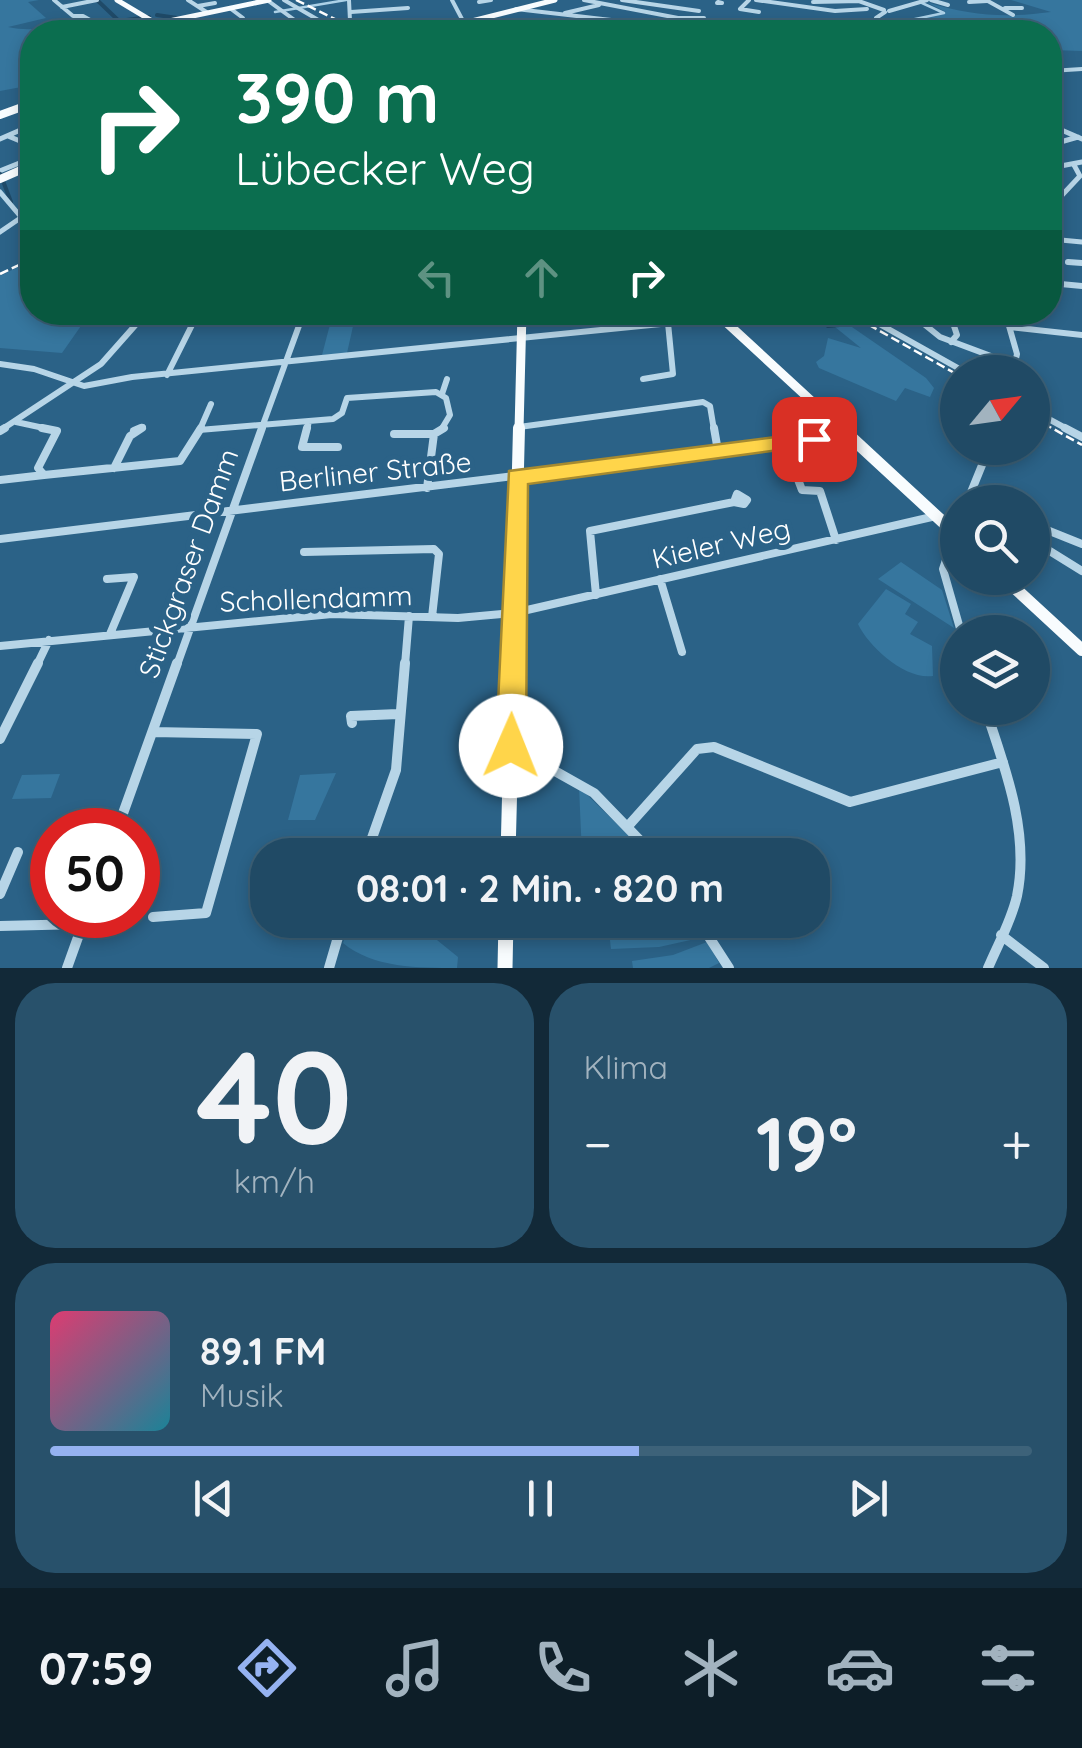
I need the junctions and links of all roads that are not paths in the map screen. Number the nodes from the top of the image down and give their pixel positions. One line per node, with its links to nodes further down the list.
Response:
1 (54, 0): 27 (street)
2 (96, 0): 27 (street)
3 (117, 0): 47 (main road)
4 (268, 0): 36 (main road); 50 (street)
5 (283, 0): 51 (street)
6 (349, 0): 37 (street)
7 (490, 0): 17 (street)
8 (555, 0): 33 (main road)
9 (584, 0): 23 (street)
10 (624, 0): 25 (street); 29 (street)
11 (749, 0): 39 (street)
12 (756, 0): 34 (street)
13 (929, 0): 19 (street); 26 (street)
14 (986, 0): 20 (street); 31 (street)
15 (189, 1): 21 (street)
16 (858, 1): 18 (street); 35 (street)
17 (479, 2)
18 (814, 2)
19 (915, 2): 35 (street)
20 (969, 2)
21 (198, 3): 22 (street); 40 (street)
22 (215, 3)
23 (604, 4): 25 (street); 41 (street)
24 (680, 4): 29 (street)
25 (611, 5): 43 (street)
26 (948, 5)
27 (62, 7): 46 (street)
28 (404, 8): 37 (street)
29 (674, 8): 38 (street)
30 (985, 8): 31 (street)
31 (1003, 8): 32 (street); 42 (street)
32 (1022, 8)
33 (516, 9): 41 (street); 53 (main road)
34 (867, 10)
35 (886, 11): 55 (street)
36 (236, 12): 40 (main road); 49 (street)
37 (351, 12): 52 (street)
38 (699, 12)
39 (759, 12)
40 (208, 14): 45 (main road)
41 (560, 15): 54 (street)
42 (1013, 15)
43 (678, 18): 44 (street)
44 (704, 18)
45 (179, 19): 48 (main road)
46 (86, 20)
47 (149, 20)
48 (174, 20)
49 (239, 20)
50 (299, 20)
51 (318, 20)
52 (350, 20)
53 (470, 20)
54 (603, 20)
55 (878, 20)
56 (20, 130): 57 (street)
57 (8, 136): 58 (street); 59 (street)
58 (0, 140)
59 (20, 141)
60 (1082, 162): 61 (street)
61 (1074, 165): 62 (street); 63 (street)
62 (1062, 168)
63 (1081, 176): 65 (street)
64 (0, 192): 66 (street)
65 (1062, 194)
66 (19, 219): 67 (street)
67 (1, 230)
68 (1068, 262): 69 (street)
69 (1082, 263)
70 (135, 325): 92 (street)
71 (192, 325): 89 (street)
72 (299, 325): 87 (street, Stickgraser Damm)
73 (521, 325): 82 (main road)
74 (639, 325): 82 (street)
75 (669, 325): 91 (street)
76 (729, 325): 105 (main road)
77 (881, 325): 86 (street)
78 (922, 325): 83 (street)
79 (954, 325): 83 (street)
80 (1010, 327): 81 (street); 85 (street)
81 (1082, 336)
82 (521, 337): 87 (street); 100 (main road)
83 (951, 342): 84 (street)
84 (981, 355)
85 (1018, 355)
86 (940, 358)
87 (286, 361): 89 (street); 96 (street, Stickgraser Damm)
88 (0, 364): 92 (street)
89 (167, 374): 92 (street)
90 (447, 378): 93 (street)
91 (642, 379)
92 (74, 384): 98 (street)
93 (442, 394): 97 (street); 104 (street)
94 (211, 404): 99 (street)
95 (1050, 419): 106 (street)
96 (266, 420): 97 (street); 99 (street); 116 (street, Stickgraser Damm)
97 (310, 421): 108 (street)
98 (16, 422): 101 (street); 111 (street)
99 (202, 427): 110 (street)
100 (519, 427): 109 (street); 112 (main road)
101 (0, 431)
102 (134, 431): 110 (street)
103 (394, 434): 104 (street)
104 (434, 434): 114 (street)
105 (848, 434): 107 (street, Berliner Straße); 117 (main road)
106 (1079, 434)
107 (784, 443): 109 (street, Berliner Straße); 121 (street)
108 (338, 447)
109 (718, 451): 112 (street, Berliner Straße)
110 (114, 468): 111 (street)
111 (41, 472): 113 (street)
112 (517, 477): 114 (street, Berliner Straße); 130 (main road)
113 (0, 480)
114 (427, 488): 116 (street, Berliner Straße)
115 (734, 502): 128 (street)
116 (235, 510): 120 (street, Berliner Straße); 133 (street, Stickgraser Damm)
117 (936, 516): 118 (main road); 121 (street, Kieler Weg)
118 (940, 519)
119 (1050, 531): 122 (street)
120 (0, 539)
121 (836, 540): 127 (street, Kieler Weg)
122 (1082, 544)
123 (1050, 551): 125 (street)
124 (304, 552): 132 (street)
125 (1082, 571)
126 (107, 579): 134 (street)
127 (660, 580): 128 (street, Kieler Weg); 138 (street)
128 (596, 595): 130 (street, Kieler Weg)
129 (1022, 595): 137 (main road)
130 (514, 613): 132 (street, Schollendamm); 144 (main road)
131 (410, 616): 132 (street, Schollendamm); 133 (street, Schollendamm); 139 (street)
132 (432, 617)
133 (193, 626): 134 (street, Schollendamm); 142 (street, Stickgraser Damm)
134 (110, 634): 135 (street, Schollendamm)
135 (50, 640): 136 (street, Schollendamm); 143 (street)
136 (0, 646)
137 (1082, 650)
138 (682, 652)
139 (398, 714): 140 (street); 148 (street)
140 (352, 723)
141 (991, 725): 145 (street)
142 (153, 732): 146 (street, Stickgraser Damm); 153 (street)
143 (0, 739)
144 (511, 746): 147 (street); 149 (main road)
145 (1004, 762): 147 (street); 156 (street)
146 (126, 808)
147 (629, 825): 150 (street)
148 (372, 838)
149 (508, 838)
150 (640, 838)
151 (18, 852): 152 (street)
152 (0, 894)
153 (160, 916)
154 (30, 924): 155 (street)
155 (0, 926)
156 (1001, 935): 165 (street); 166 (street)
157 (78, 938): 161 (street)
158 (338, 938): 162 (street)
159 (506, 938): 163 (main road)
160 (710, 938): 164 (street)
161 (67, 968)
162 (328, 968)
163 (505, 968)
164 (729, 968)
165 (988, 968)
166 (1044, 968)

